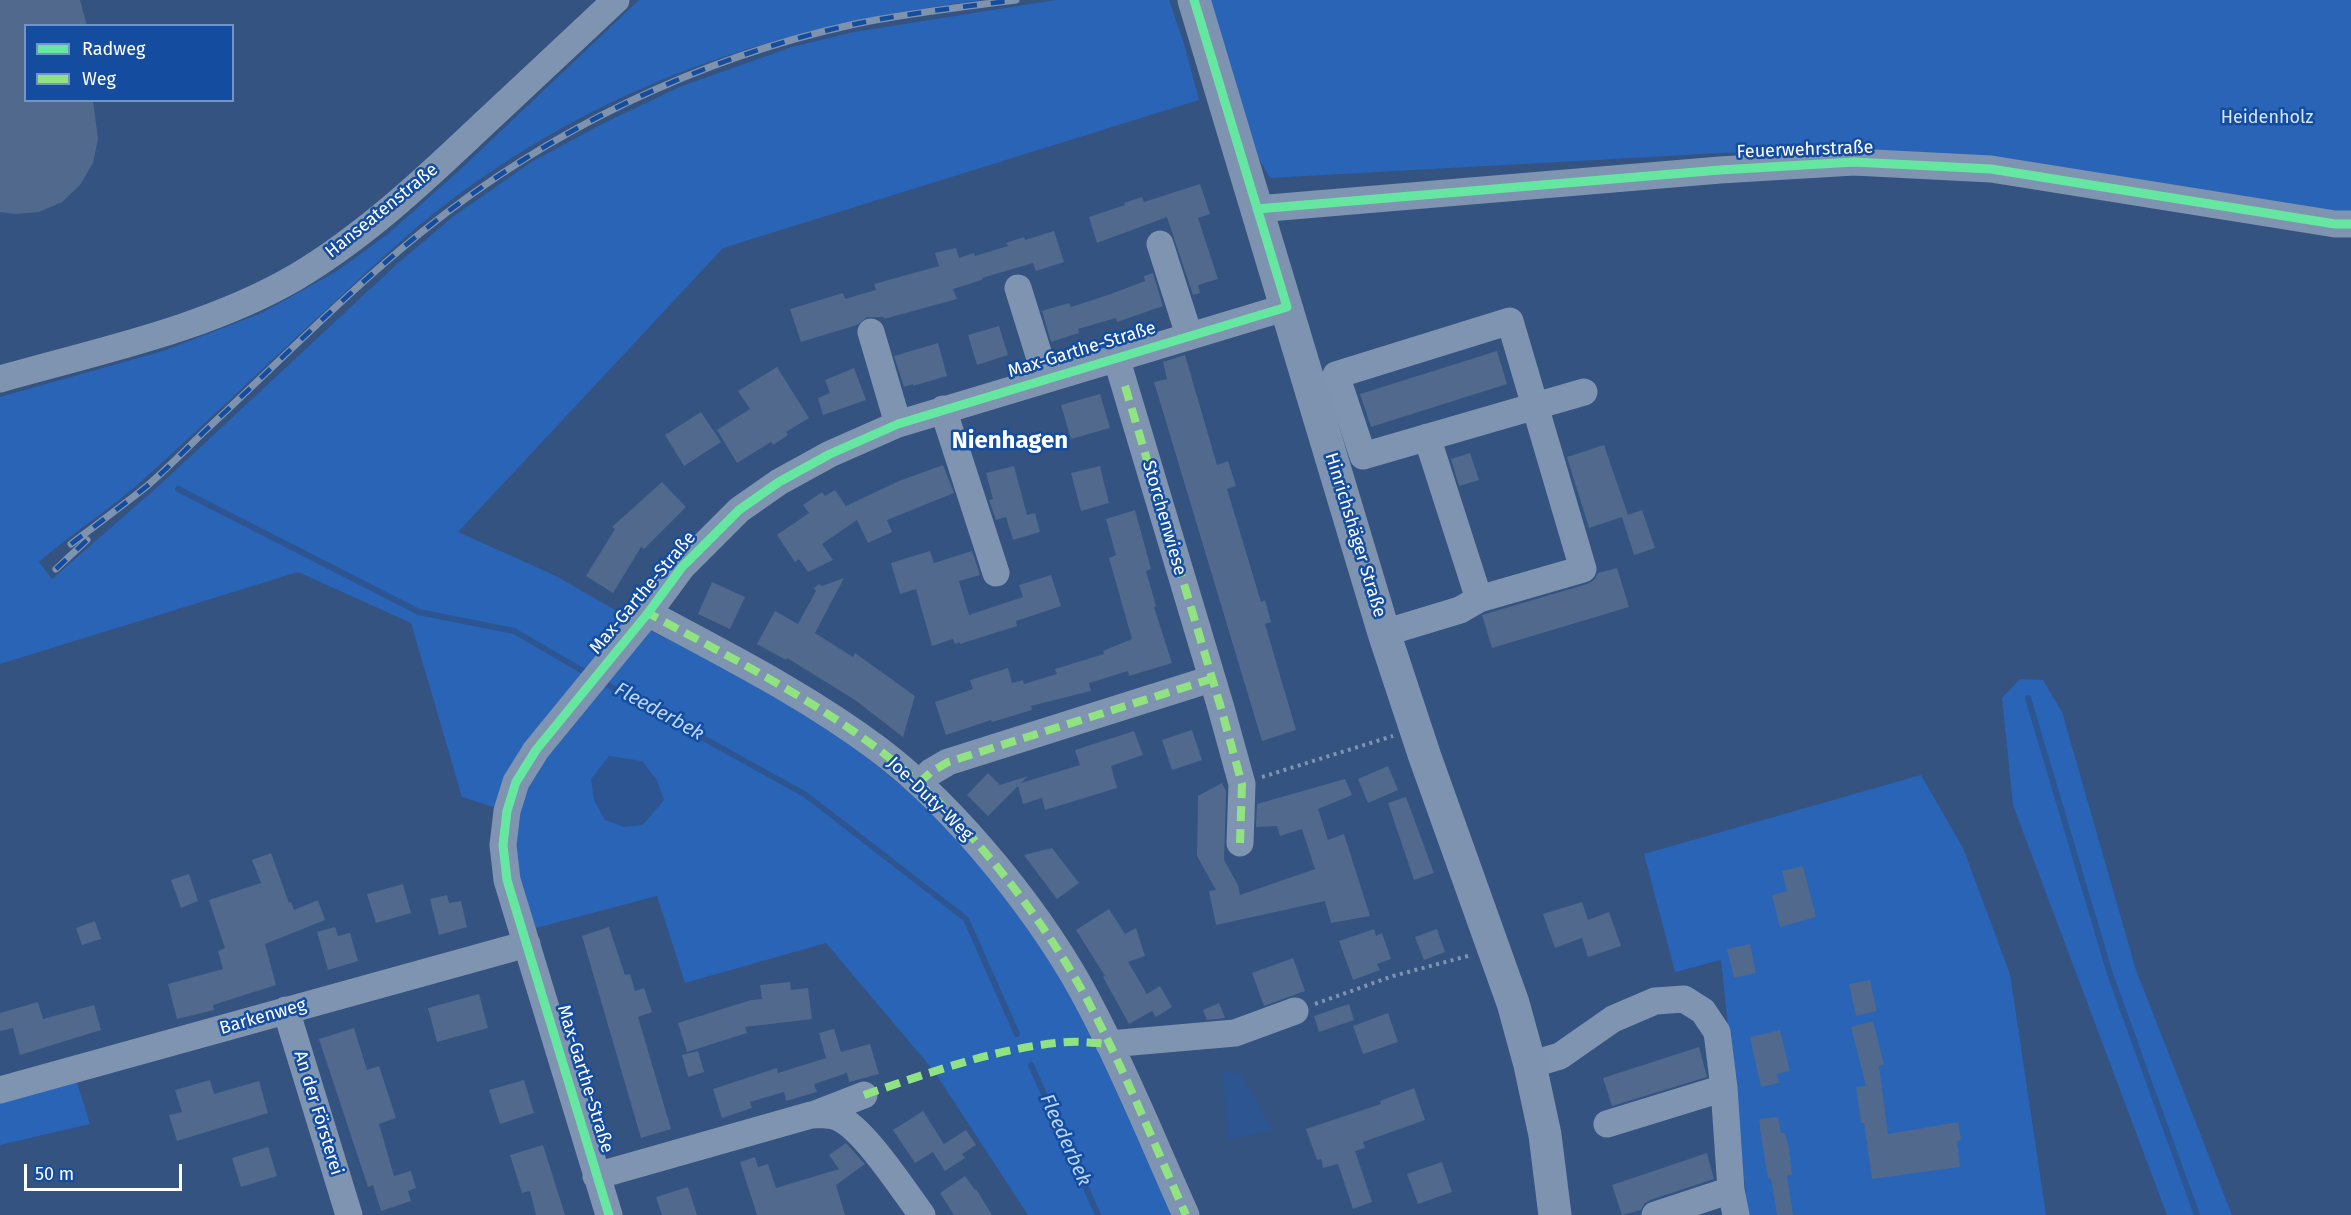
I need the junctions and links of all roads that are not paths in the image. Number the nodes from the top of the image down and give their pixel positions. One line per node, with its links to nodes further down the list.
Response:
1 (616, 0): 12 (street, Hanseatenstraße)
2 (1194, 0): 3 (main road, Hinrichshäger Straße)
3 (1257, 209): 4 (street, Feuerwehrstraße); 7 (main road, Hinrichshäger Straße)
4 (2351, 224)
5 (1160, 244): 9 (street)
6 (1018, 288): 11 (street, Max-Garthe-Straße)
7 (1287, 307): 9 (street, Max-Garthe-Straße); 21 (main road, Hinrichshäger Straße)
8 (871, 332): 16 (street)
9 (1189, 335): 10 (street, Max-Garthe-Straße)
10 (1116, 357): 11 (street, Max-Garthe-Straße); 22 (street, Storchenwiese)
11 (1046, 378): 15 (street, Max-Garthe-Straße)
12 (0, 379)
13 (1584, 392): 14 (street)
14 (1535, 405): 17 (street); 17 (street); 19 (street)
15 (943, 409): 16 (street, Max-Garthe-Straße); 18 (street)
16 (898, 424): 20 (street, Max-Garthe-Straße)
17 (1427, 437): 19 (street)
18 (996, 573)
19 (1479, 599): 21 (street)
20 (648, 613): 23 (street, Joe-Duty-Weg); 25 (street, Max-Garthe-Straße)
21 (1384, 633): 29 (main road, Hinrichshäger Straße)
22 (1211, 679): 23 (street); 24 (street, Storchenwiese)
23 (919, 783): 28 (street, Joe-Duty-Weg)
24 (1240, 843)
25 (527, 944): 26 (street, Barkenweg); 35 (street, Max-Garthe-Straße)
26 (286, 1010): 31 (street, Barkenweg); 37 (street, An der Försterei)
27 (1295, 1011): 28 (street)
28 (1109, 1044): 40 (street, Joe-Duty-Weg)
29 (1530, 1065): 30 (street); 41 (main road, Hinrichshäger Straße)
30 (1724, 1088): 34 (street); 36 (street)
31 (0, 1090)
32 (864, 1095): 33 (street)
33 (811, 1115): 35 (street); 39 (street)
34 (1607, 1124)
35 (596, 1176): 38 (street, Max-Garthe-Straße)
36 (1733, 1202): 42 (street)
37 (350, 1215)
38 (609, 1215)
39 (922, 1215)
40 (1186, 1215)
41 (1555, 1215)
42 (1655, 1215)

